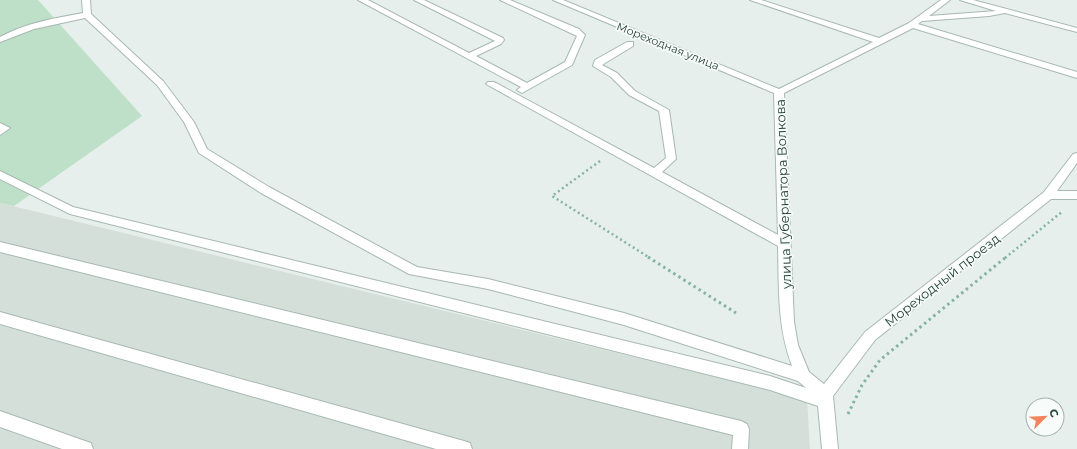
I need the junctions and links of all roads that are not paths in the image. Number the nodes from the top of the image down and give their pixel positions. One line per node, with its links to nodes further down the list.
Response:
1 (86, 0): 12 (street)
2 (362, 0): 10 (street)
3 (385, 0): 10 (street)
4 (418, 0): 18 (street)
5 (504, 0): 21 (street)
6 (557, 0): 22 (street, Мореходная улица)
7 (754, 0): 16 (street)
8 (946, 0): 13 (street, улица Губернатора Волкова)
9 (964, 0): 11 (street)
10 (371, 5): 18 (street)
11 (1005, 11): 13 (street); 14 (street)
12 (87, 15): 15 (street); 34 (street)
13 (916, 22): 16 (street, улица Губернатора Волкова); 19 (street)
14 (1077, 30)
15 (0, 40)
16 (879, 41): 22 (street, улица Губернатора Волкова)
17 (630, 44): 27 (street)
18 (470, 56): 21 (street)
19 (1077, 75)
20 (491, 84): 23 (street)
21 (528, 87): 23 (street)
22 (779, 92): 31 (street, улица Губернатора Волкова)
23 (512, 96): 27 (street)
24 (0, 126): 25 (street)
25 (0, 132)
26 (1077, 156): 29 (street, Мореходный проезд)
27 (654, 173): 31 (street)
28 (0, 175): 35 (street)
29 (1048, 195): 30 (street); 35 (street, Мореходный проезд)
30 (1077, 195)
31 (785, 244): 34 (street, улица Губернатора Волкова)
32 (0, 247): 39 (street)
33 (0, 318): 38 (street)
34 (803, 376): 35 (street, улица Губернатора Волкова)
35 (824, 397): 40 (street)
36 (0, 419): 37 (street)
37 (85, 449)
38 (464, 449)
39 (740, 449)
40 (830, 449)

